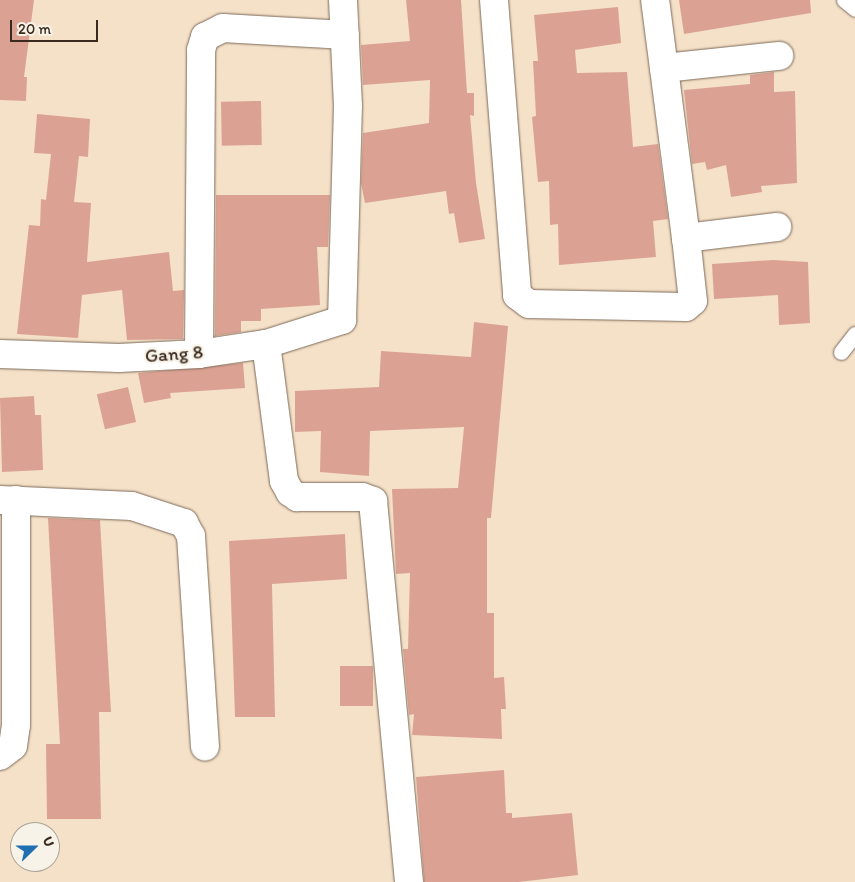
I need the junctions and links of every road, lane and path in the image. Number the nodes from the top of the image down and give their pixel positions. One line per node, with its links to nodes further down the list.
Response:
1 (343, 0): 6 (street)
2 (494, 0): 10 (street)
3 (655, 0): 8 (street)
4 (844, 0): 5 (lane)
5 (855, 9)
6 (345, 35): 12 (street, Gang 8); 15 (street)
7 (779, 56): 8 (street)
8 (664, 68): 10 (street)
9 (777, 227): 10 (street)
10 (686, 238)
11 (855, 334): 13 (lane)
12 (266, 344): 15 (street, Gang 8); 19 (street)
13 (841, 352)
14 (0, 354): 15 (street, Gang 8)
15 (200, 354)
16 (8, 500): 17 (street); 18 (street)
17 (205, 747)
18 (0, 756)
19 (409, 882)

